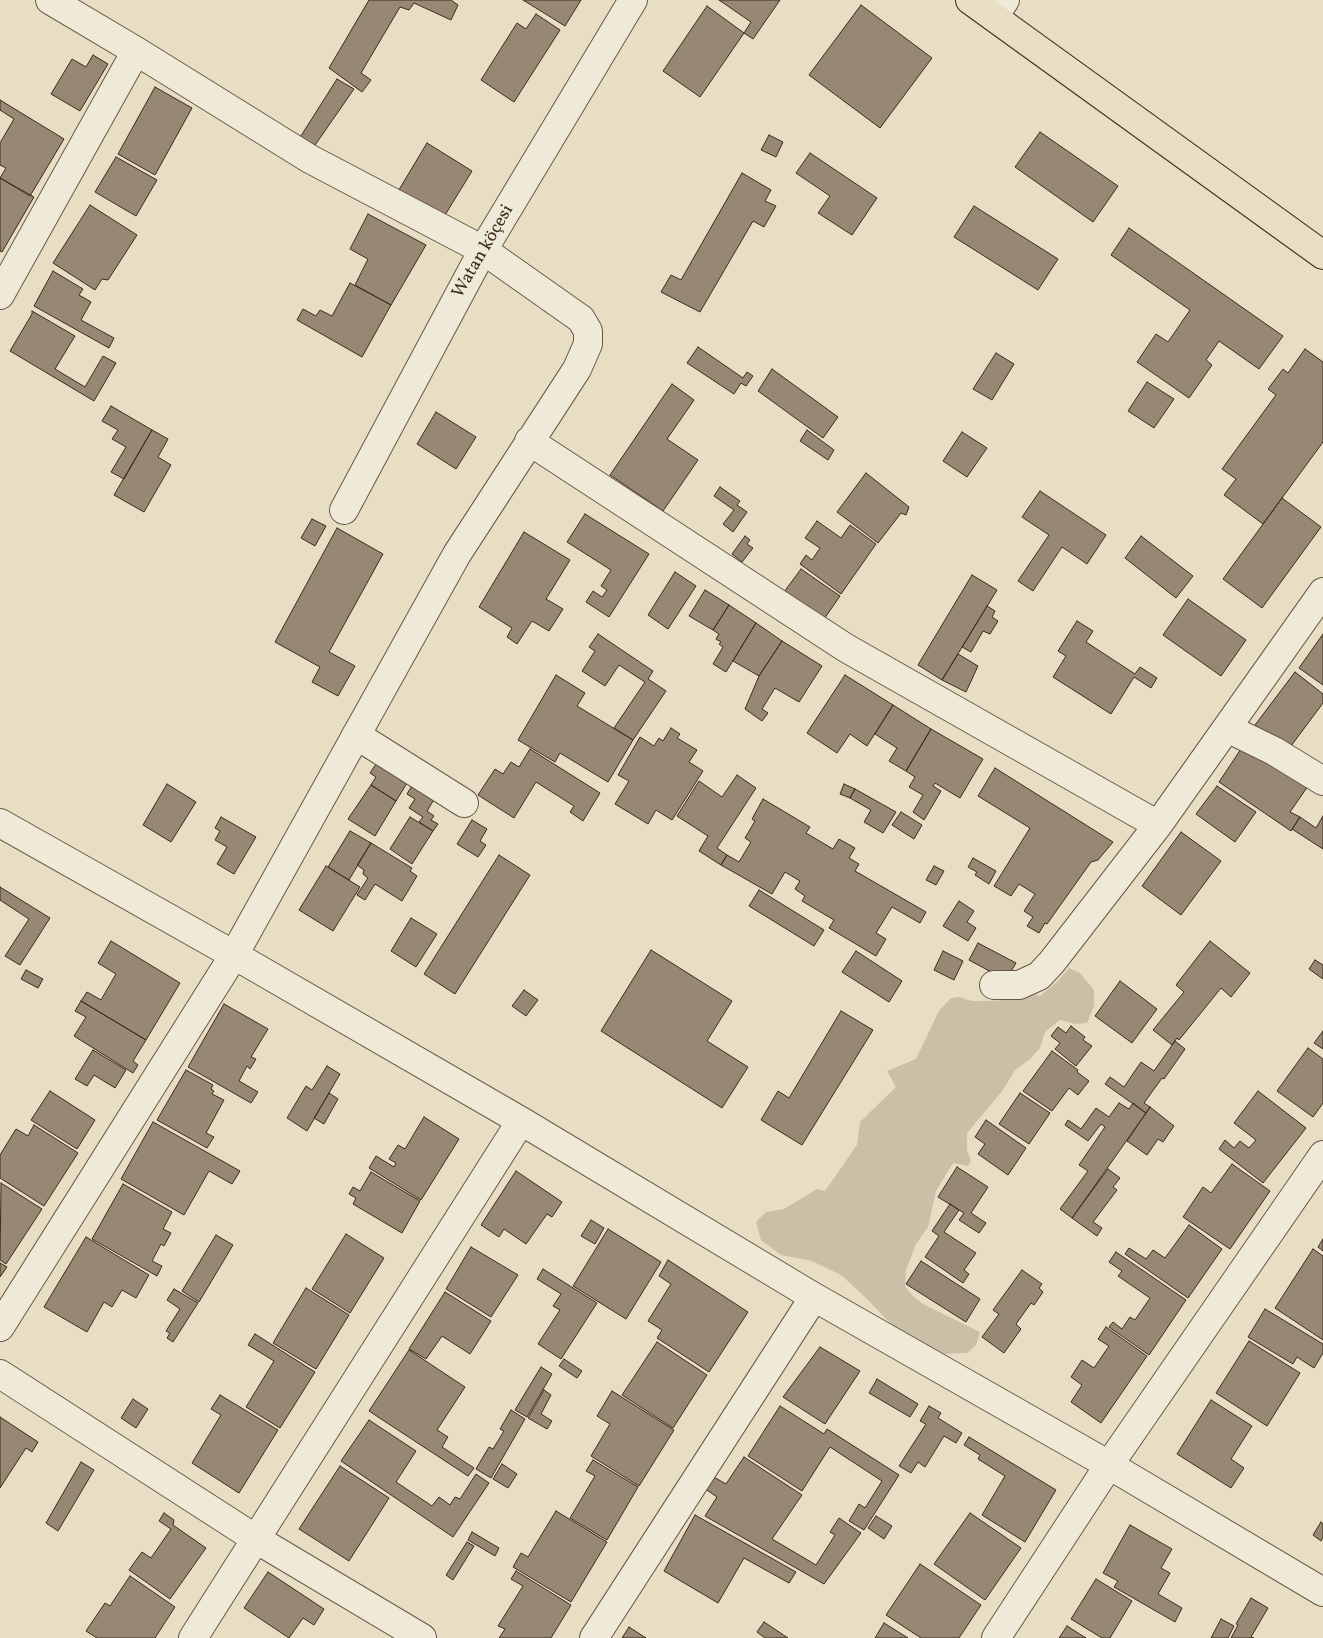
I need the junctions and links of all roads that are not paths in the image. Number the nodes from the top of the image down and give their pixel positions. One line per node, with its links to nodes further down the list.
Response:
1 (50, 0): 5 (street)
2 (633, 0): 6 (street, Watan köçesi)
3 (970, 0): 4 (main road)
4 (999, 9): 7 (main road)
5 (136, 51): 6 (street); 8 (street)
6 (483, 250): 9 (street); 10 (street, Watan köçesi)
7 (1321, 250)
8 (0, 295)
9 (529, 441): 13 (street); 17 (street)
10 (344, 510)
11 (1323, 592): 12 (street)
12 (1227, 728): 14 (street); 17 (street)
13 (356, 735): 15 (street); 18 (street)
14 (1323, 781)
15 (464, 803)
16 (0, 823): 18 (street)
17 (1158, 825): 19 (street)
18 (234, 955): 20 (street); 23 (street)
19 (994, 985)
20 (521, 1122): 22 (street); 26 (street)
21 (1323, 1155): 25 (street)
22 (814, 1297): 25 (street); 30 (street)
23 (0, 1327)
24 (0, 1374): 26 (street)
25 (1109, 1465): 27 (street); 31 (street)
26 (256, 1539): 28 (street); 29 (street)
27 (1323, 1592)
28 (194, 1638)
29 (422, 1638)
30 (594, 1638)
31 (996, 1638)

